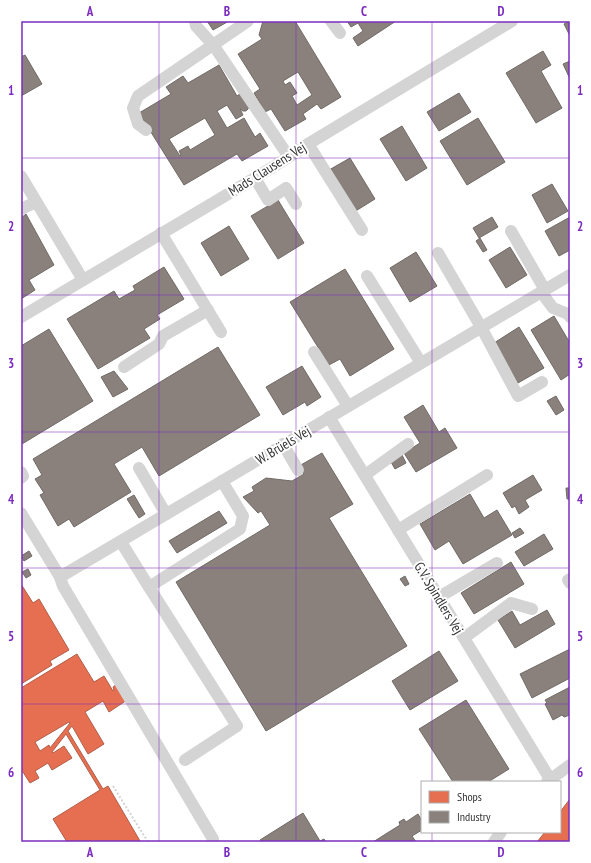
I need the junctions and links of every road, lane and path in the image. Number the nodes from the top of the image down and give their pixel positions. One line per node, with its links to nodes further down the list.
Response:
1 (195, 21): 6 (street)
2 (248, 21): 6 (street)
3 (331, 21): 5 (street)
4 (512, 21): 8 (street, Mads Clausens Vej)
5 (340, 33)
6 (214, 46): 7 (street); 9 (street)
7 (146, 130)
8 (308, 144): 9 (street, Mads Clausens Vej); 15 (street)
9 (289, 157): 11 (street, Mads Clausens Vej)
10 (21, 176): 12 (street)
11 (255, 178): 13 (street); 17 (street, Mads Clausens Vej)
12 (36, 202): 14 (street); 21 (street)
13 (296, 204)
14 (21, 209)
15 (362, 230)
16 (511, 231): 22 (street)
17 (161, 233): 21 (street, Mads Clausens Vej); 23 (street)
18 (438, 253): 26 (street)
19 (570, 275): 22 (street, W. Brüels Vej)
20 (367, 276): 29 (street)
21 (83, 280): 24 (street, Mads Clausens Vej)
22 (543, 291): 25 (street); 26 (street, W. Brüels Vej)
23 (208, 310): 27 (street); 30 (street)
24 (21, 317)
25 (570, 317)
26 (482, 327): 29 (street, W. Brüels Vej); 31 (street)
27 (221, 332)
28 (314, 352): 32 (street)
29 (421, 363): 32 (street, W. Brüels Vej)
30 (124, 367)
31 (542, 382)
32 (348, 406): 33 (street, W. Brüels Vej)
33 (329, 417): 34 (street, W. Brüels Vej); 39 (street, G.V. Spindlers Vej)
34 (283, 444): 37 (street); 42 (street, W. Brüels Vej)
35 (408, 444): 39 (street)
36 (139, 468): 44 (street)
37 (298, 470)
38 (21, 472): 41 (street)
39 (365, 475): 45 (street, G.V. Spindlers Vej)
40 (487, 475): 45 (street)
41 (21, 478)
42 (222, 481): 44 (street, W. Brüels Vej); 51 (street)
43 (21, 514): 48 (street)
44 (166, 514): 46 (street, W. Brüels Vej)
45 (398, 530): 52 (street, G.V. Spindlers Vej)
46 (121, 542): 48 (street, W. Brüels Vej); 51 (street)
47 (497, 563): 52 (street)
48 (60, 577): 61 (street)
49 (570, 579): 50 (street)
50 (570, 583)
51 (149, 587): 55 (street)
52 (439, 597): 54 (street, G.V. Spindlers Vej)
53 (532, 608): 54 (street)
54 (464, 638): 57 (street, G.V. Spindlers Vej)
55 (185, 760)
56 (570, 766): 57 (street)
57 (548, 781)
58 (113, 786): 60 (path)
59 (500, 833): 62 (street)
60 (148, 842)
61 (213, 842)
62 (494, 842)

